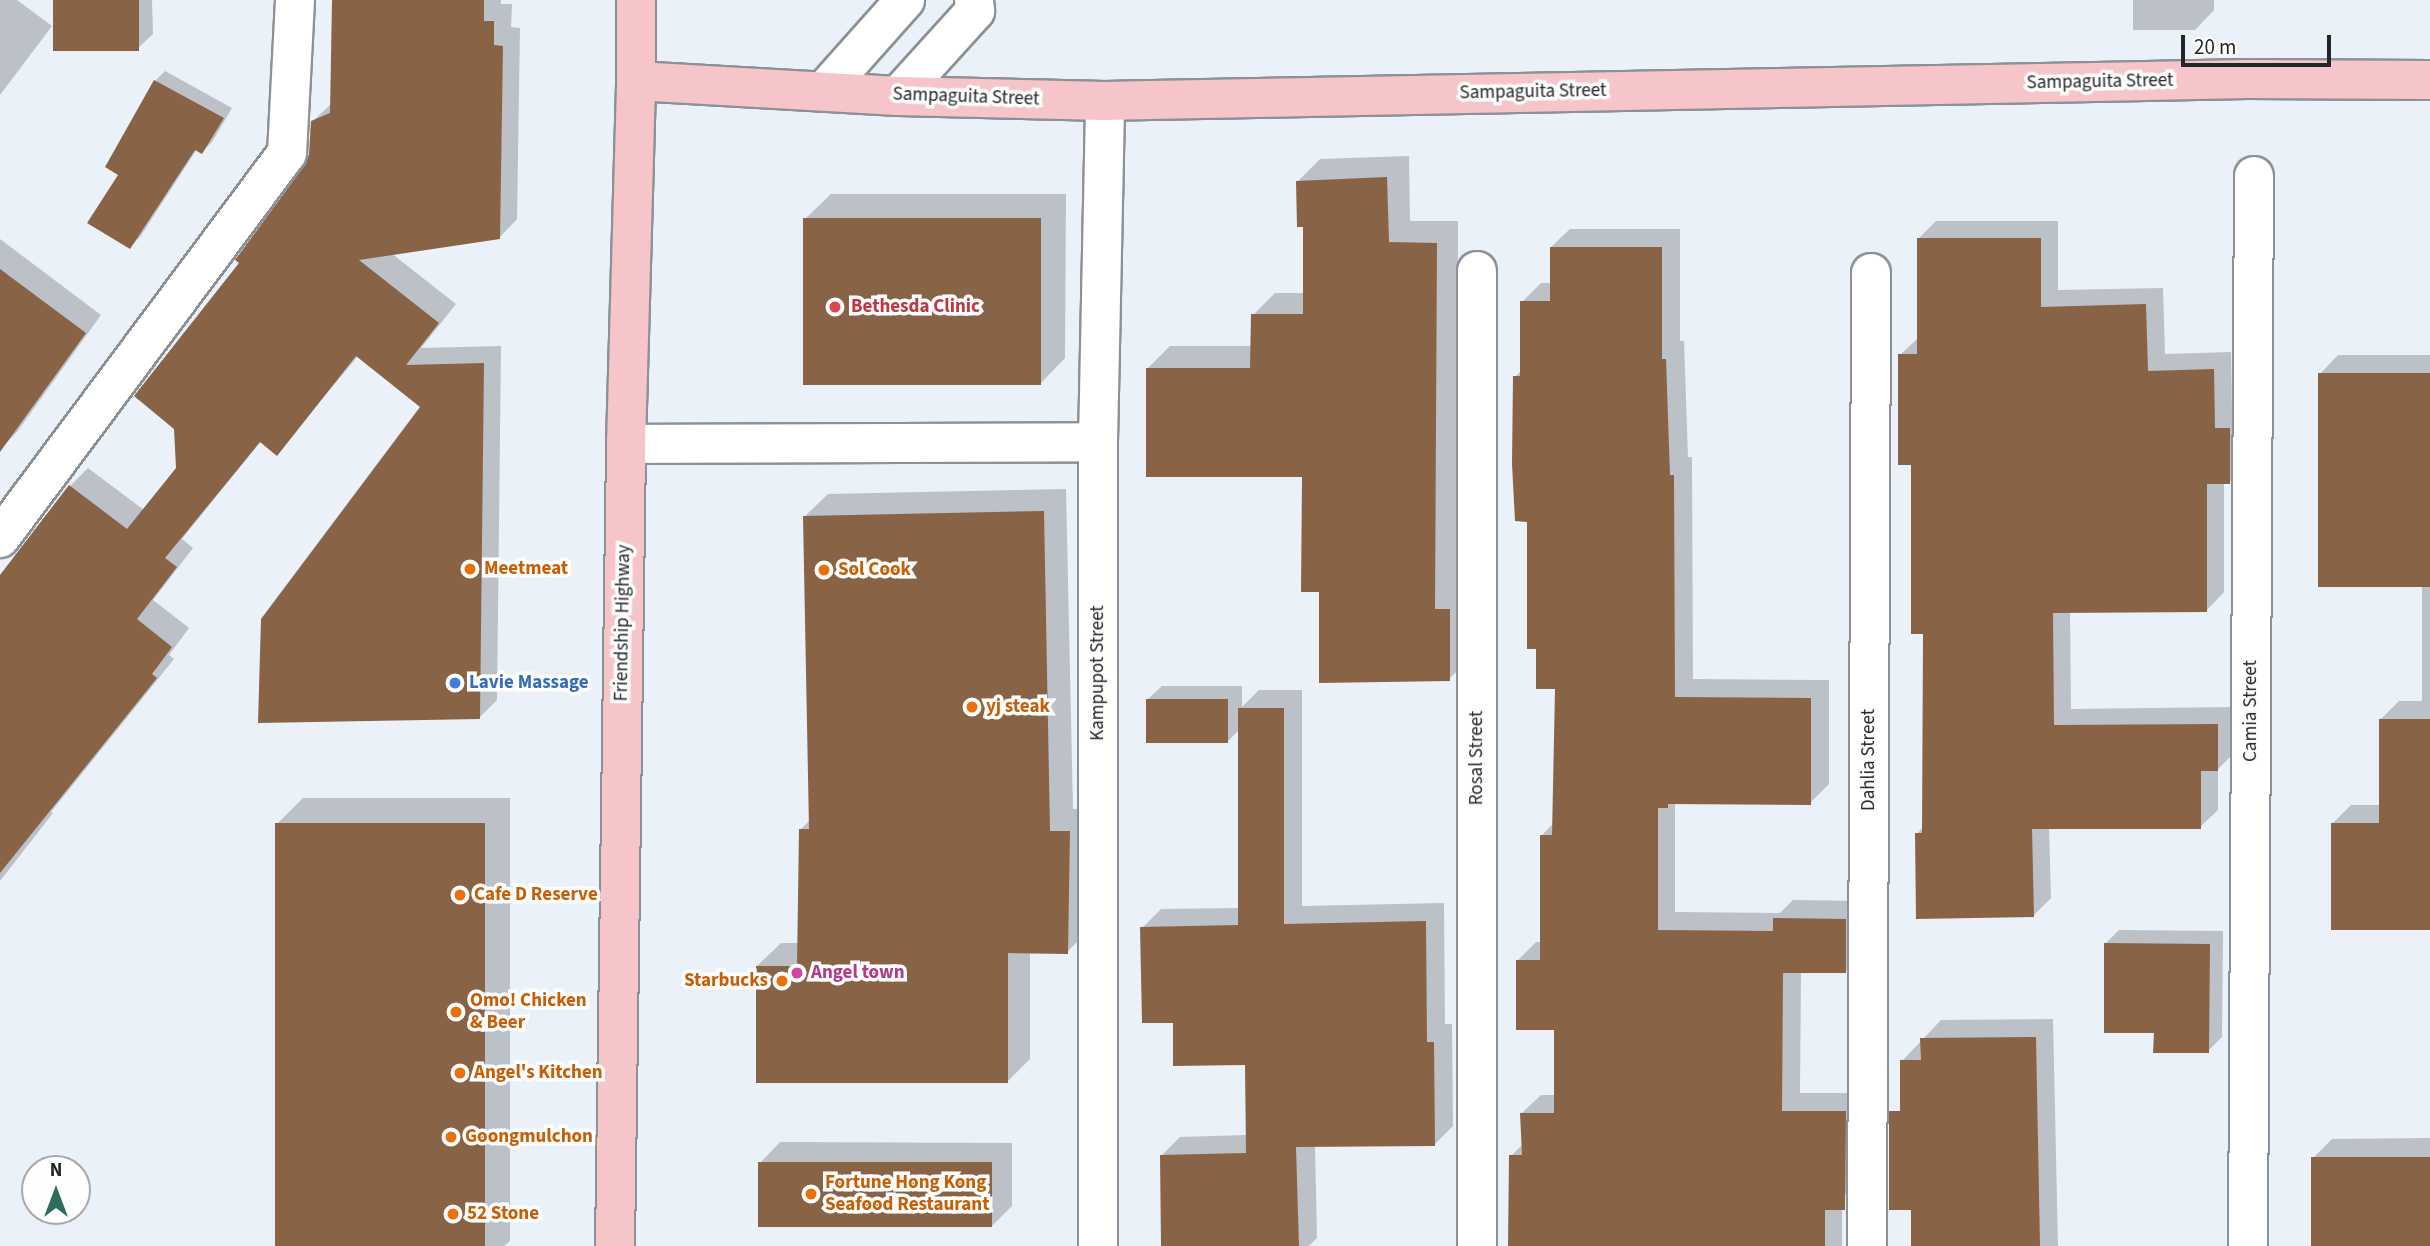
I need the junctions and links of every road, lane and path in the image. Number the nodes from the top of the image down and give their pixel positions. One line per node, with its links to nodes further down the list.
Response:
1 (295, 0): 15 (street)
2 (636, 0): 5 (main road, Friendship Highway)
3 (905, 0): 7 (street)
4 (974, 0): 8 (street)
5 (636, 80): 7 (main road, Sampaguita Street); 14 (main road, Friendship Highway)
6 (2430, 80): 9 (main road, Sampaguita Street)
7 (824, 92): 8 (main road, Sampaguita Street)
8 (898, 96): 9 (main road, Sampaguita Street)
9 (1105, 101): 13 (street, Kampupot Street)
10 (2255, 176): 20 (street, Camia Street)
11 (1478, 271): 18 (street, Rosal Street)
12 (1871, 274): 19 (street, Dahlia Street)
13 (1098, 442): 14 (street); 17 (street, Kampupot Street)
14 (626, 444): 16 (main road, Friendship Highway)
15 (0, 537)
16 (615, 1246)
17 (1098, 1246)
18 (1477, 1246)
19 (1867, 1246)
20 (2248, 1246)

